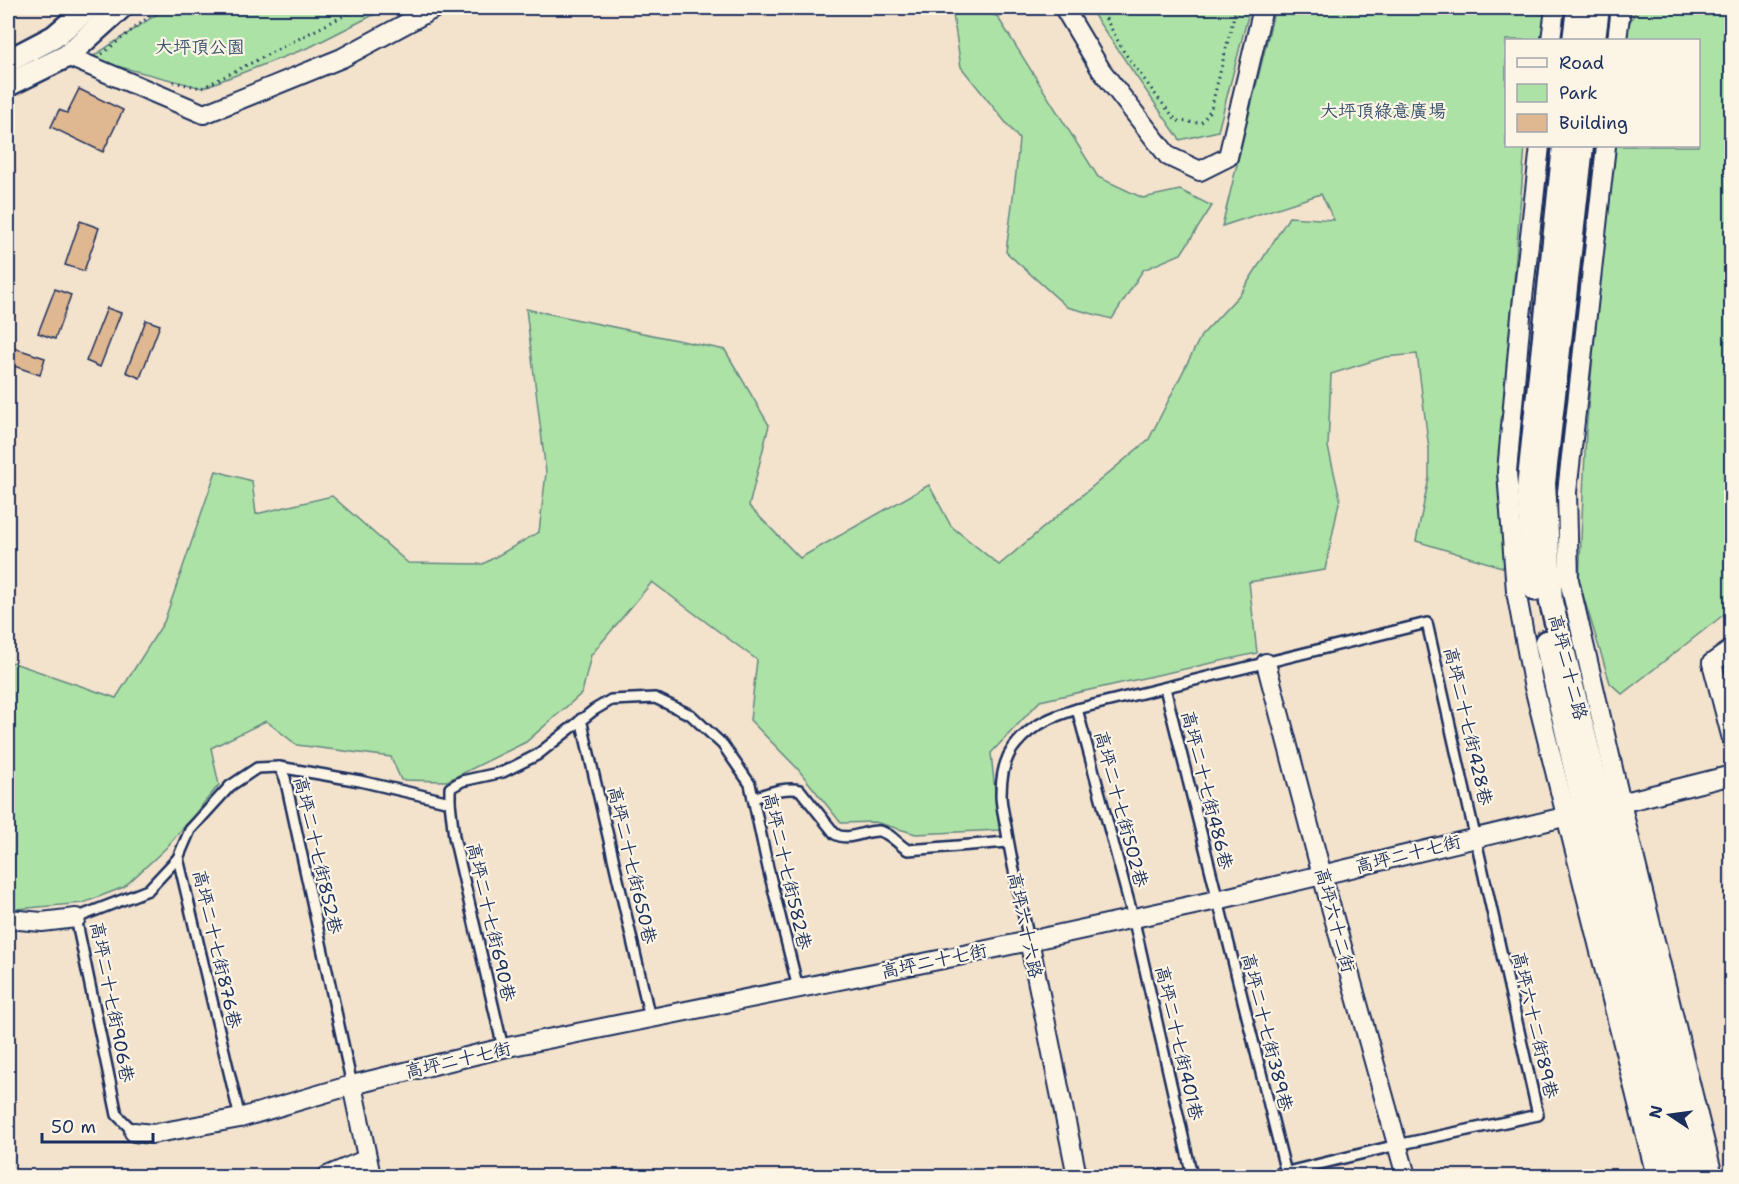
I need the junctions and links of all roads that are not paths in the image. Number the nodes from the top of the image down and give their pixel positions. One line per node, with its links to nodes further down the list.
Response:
1 (88, 8): 15 (street)
2 (120, 8): 14 (street)
3 (435, 8): 14 (street)
4 (1064, 8): 5 (street)
5 (1263, 8)
6 (1555, 8): 10 (street)
7 (1578, 8): 11 (street)
8 (1598, 8): 12 (street)
9 (1621, 8): 13 (street)
10 (1551, 39)
11 (1574, 39)
12 (1594, 39)
13 (1617, 39)
14 (67, 56): 16 (street)
15 (8, 61)
16 (8, 85)
17 (1540, 147): 32 (street, 高坪二十二路)
18 (1564, 147): 32 (street, 高坪二十二路)
19 (1582, 147): 32 (street, 高坪二十二路)
20 (1606, 147): 32 (street, 高坪二十二路)
21 (1427, 623): 23 (lane, 高坪六十六路); 33 (lane, 高坪二十七街428巷)
22 (1731, 649): 27 (street)
23 (1266, 663): 24 (lane, 高坪六十六路); 36 (street, 高坪六十二街)
24 (1165, 688): 25 (lane, 高坪六十六路); 37 (lane, 高坪二十七街486巷)
25 (1077, 709): 34 (lane, 高坪六十六路); 38 (lane, 高坪二十七街502巷)
26 (581, 719): 30 (lane, 高坪二十七街582巷); 31 (lane); 43 (lane, 高坪二十七街650巷)
27 (1731, 739)
28 (279, 767): 31 (lane, 高坪二十七街852巷); 35 (lane, 高坪二十七街876巷); 45 (lane, 高坪二十七街852巷)
29 (1731, 775): 32 (street, 高坪二十七街)
30 (753, 798): 34 (lane); 42 (lane, 高坪二十七街582巷)
31 (450, 802): 44 (lane, 高坪二十七街690巷)
32 (1594, 810): 33 (street, 高坪二十七街); 56 (street, 高坪二十二路); 57 (street, 高坪二十二路); 58 (street, 高坪二十二路); 59 (street, 高坪二十二路)
33 (1476, 837): 36 (street, 高坪二十七街); 48 (lane, 高坪六十二街89巷)
34 (1008, 842): 41 (lane, 高坪六十六路)
35 (178, 858): 39 (lane, 高坪二十七街906巷); 46 (lane, 高坪二十七街876巷)
36 (1322, 874): 37 (street, 高坪二十七街); 48 (street, 高坪六十二街)
37 (1217, 900): 38 (street, 高坪二十七街); 50 (lane, 高坪二十七街389巷)
38 (1133, 917): 41 (street, 高坪二十七街); 53 (lane, 高坪二十七街401巷)
39 (76, 918): 40 (street); 47 (lane, 高坪二十七街906巷)
40 (8, 919)
41 (1029, 940): 42 (street, 高坪二十七街); 52 (street, 高坪六十六路)
42 (798, 988): 43 (street, 高坪二十七街)
43 (650, 1018): 44 (street, 高坪二十七街)
44 (503, 1048): 45 (street, 高坪二十七街)
45 (352, 1085): 46 (street, 高坪二十七街); 49 (street)
46 (240, 1118): 47 (street, 高坪二十七街)
47 (134, 1132)
48 (1397, 1145): 50 (lane); 55 (street, 高坪六十二街)
49 (369, 1168): 51 (street)
50 (1286, 1173): 54 (lane)
51 (327, 1176)
52 (1077, 1176)
53 (1192, 1176)
54 (1271, 1176)
55 (1406, 1176)
56 (1656, 1176)
57 (1676, 1176)
58 (1695, 1176)
59 (1713, 1176)

